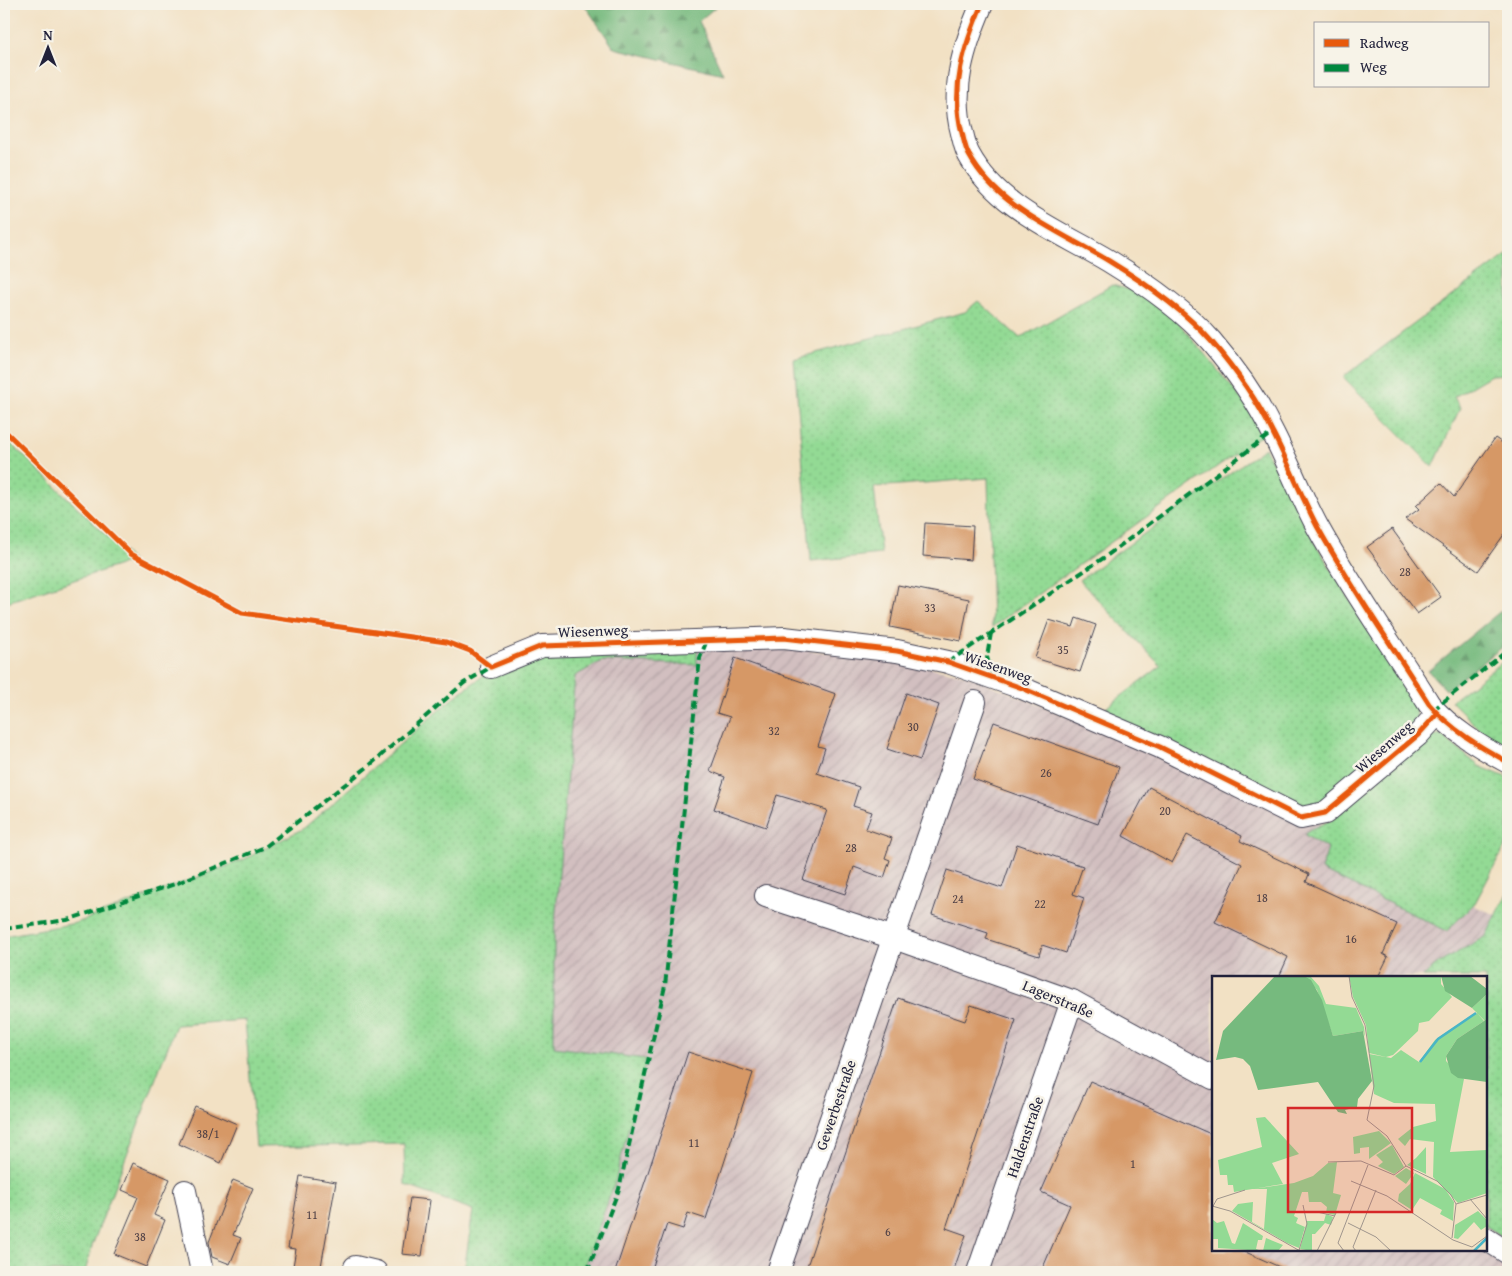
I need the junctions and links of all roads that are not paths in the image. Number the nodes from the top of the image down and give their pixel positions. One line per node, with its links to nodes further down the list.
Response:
1 (982, 4): 4 (street)
2 (491, 667): 4 (street, Wiesenweg)
3 (975, 702): 7 (street)
4 (1437, 714): 5 (street)
5 (1508, 762)
6 (766, 896): 7 (street, Lagerstraße)
7 (894, 938): 8 (street, Lagerstraße); 14 (street, Gewerbestraße)
8 (1072, 1001): 9 (street, Lagerstraße); 15 (street, Haldenstraße)
9 (1212, 1077)
10 (185, 1191): 13 (street)
11 (1487, 1241): 12 (street)
12 (1508, 1253)
13 (202, 1272)
14 (778, 1272)
15 (978, 1272)

